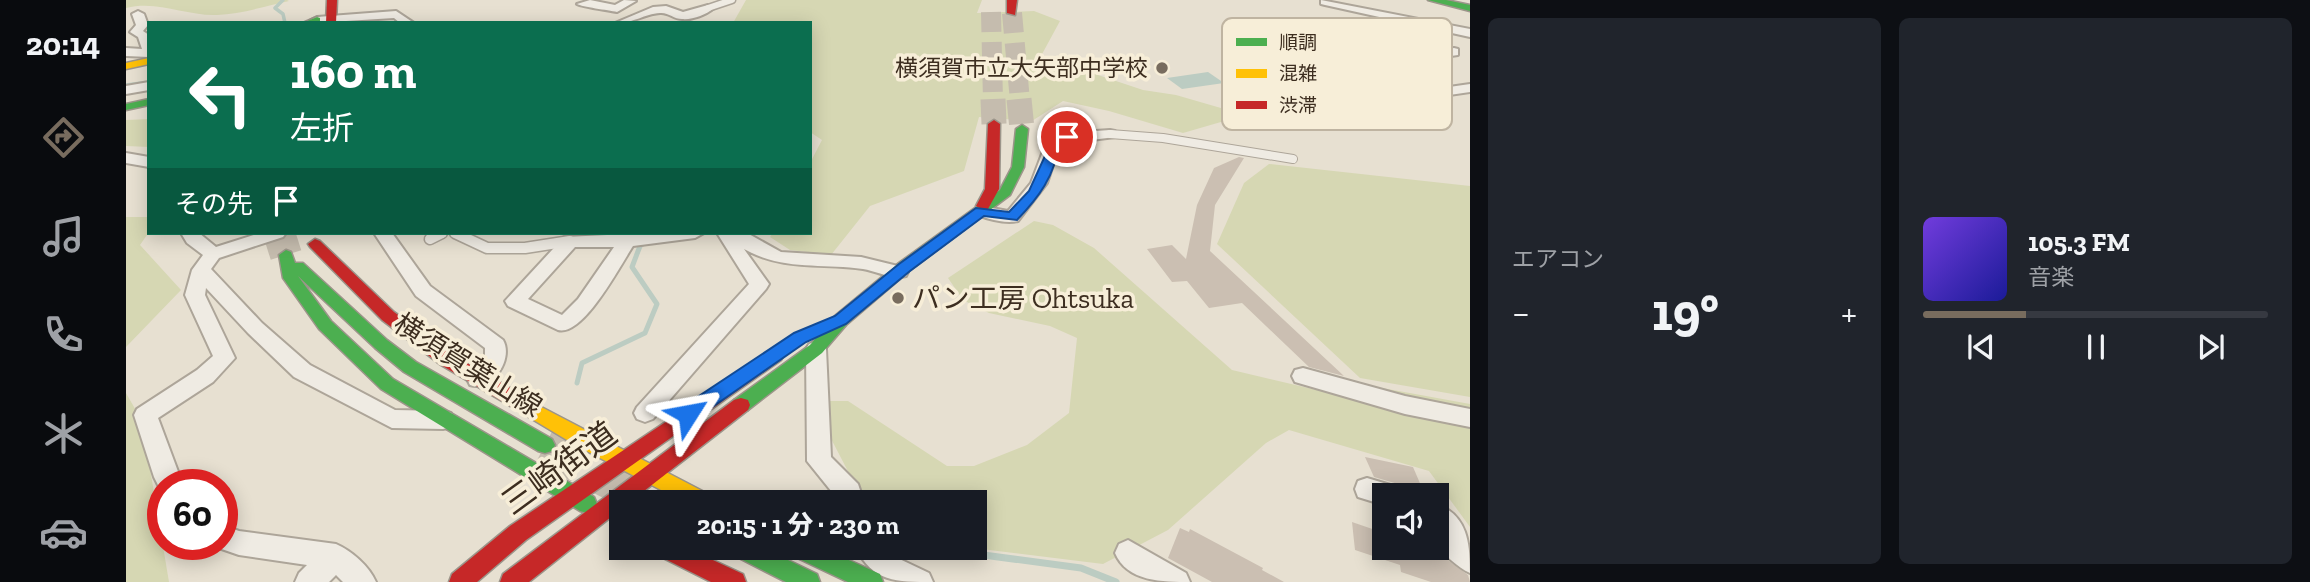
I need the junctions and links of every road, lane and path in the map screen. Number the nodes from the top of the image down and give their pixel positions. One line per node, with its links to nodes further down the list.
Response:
1 (318, 0): 11 (main road)
2 (732, 0): 6 (lane)
3 (1433, 0): 9 (main road)
4 (630, 1): 7 (street)
5 (1325, 2): 12 (street)
6 (705, 4): 13 (street)
7 (581, 5)
8 (396, 8): 11 (street)
9 (1470, 8)
10 (138, 14): 16 (street)
11 (323, 17)
12 (1400, 18)
13 (626, 21)
14 (1452, 29): 15 (street)
15 (1470, 33)
16 (147, 47)
17 (126, 51): 18 (street)
18 (147, 53)
19 (147, 61): 20 (main road)
20 (126, 66)
21 (147, 86): 23 (street)
22 (1470, 88): 24 (street)
23 (126, 90)
24 (1452, 91)
25 (147, 95): 26 (main road)
26 (126, 100)
27 (147, 102): 28 (main road)
28 (126, 107)
29 (994, 124): 35 (main road)
30 (1022, 129): 35 (main road, 三崎街道)
31 (1110, 134): 33 (lane); 35 (street)
32 (126, 158): 34 (street)
33 (1293, 159)
34 (147, 162)
35 (981, 211): 48 (main road, 三崎街道)
36 (191, 235): 47 (street)
37 (272, 235): 47 (street)
38 (384, 235): 53 (street)
39 (438, 235): 44 (lane)
40 (459, 235): 45 (lane)
41 (678, 235): 46 (street)
42 (727, 235): 54 (street)
43 (739, 235): 48 (street)
44 (430, 239)
45 (570, 241): 46 (street); 46 (street)
46 (627, 241)
47 (207, 262): 56 (street); 59 (street)
48 (899, 272): 50 (main road, 三崎街道)
49 (335, 298): 53 (main road, 横須賀葉山線); 56 (main road, 横須賀葉山線); 57 (main road, 横須賀葉山線)
50 (813, 341): 60 (main road, 三崎街道); 62 (street)
51 (789, 345): 58 (main road, 三崎街道)
52 (1303, 376): 55 (street)
53 (478, 379): 58 (main road)
54 (645, 413)
55 (1470, 418)
56 (445, 419): 63 (main road)
57 (545, 445)
58 (621, 459): 60 (main road); 63 (main road, 三崎街道)
59 (163, 469)
60 (649, 474): 61 (main road); 64 (main road, 三崎街道)
61 (680, 490)
62 (847, 490)
63 (571, 495): 64 (main road); 77 (main road, 三崎街道)
64 (601, 512): 65 (main road); 78 (main road, 三崎街道)
65 (609, 517)
66 (1449, 526): 68 (street)
67 (238, 543): 70 (street)
68 (1454, 547)
69 (1128, 554): 83 (street)
70 (336, 557): 75 (street); 76 (street)
71 (689, 560): 79 (main road)
72 (765, 560): 80 (main road)
73 (825, 560): 81 (main road)
74 (877, 560): 82 (street)
75 (309, 582)
76 (362, 582)
77 (460, 582)
78 (511, 582)
79 (734, 582)
80 (809, 582)
81 (872, 582)
82 (919, 582)
83 (1176, 582)

